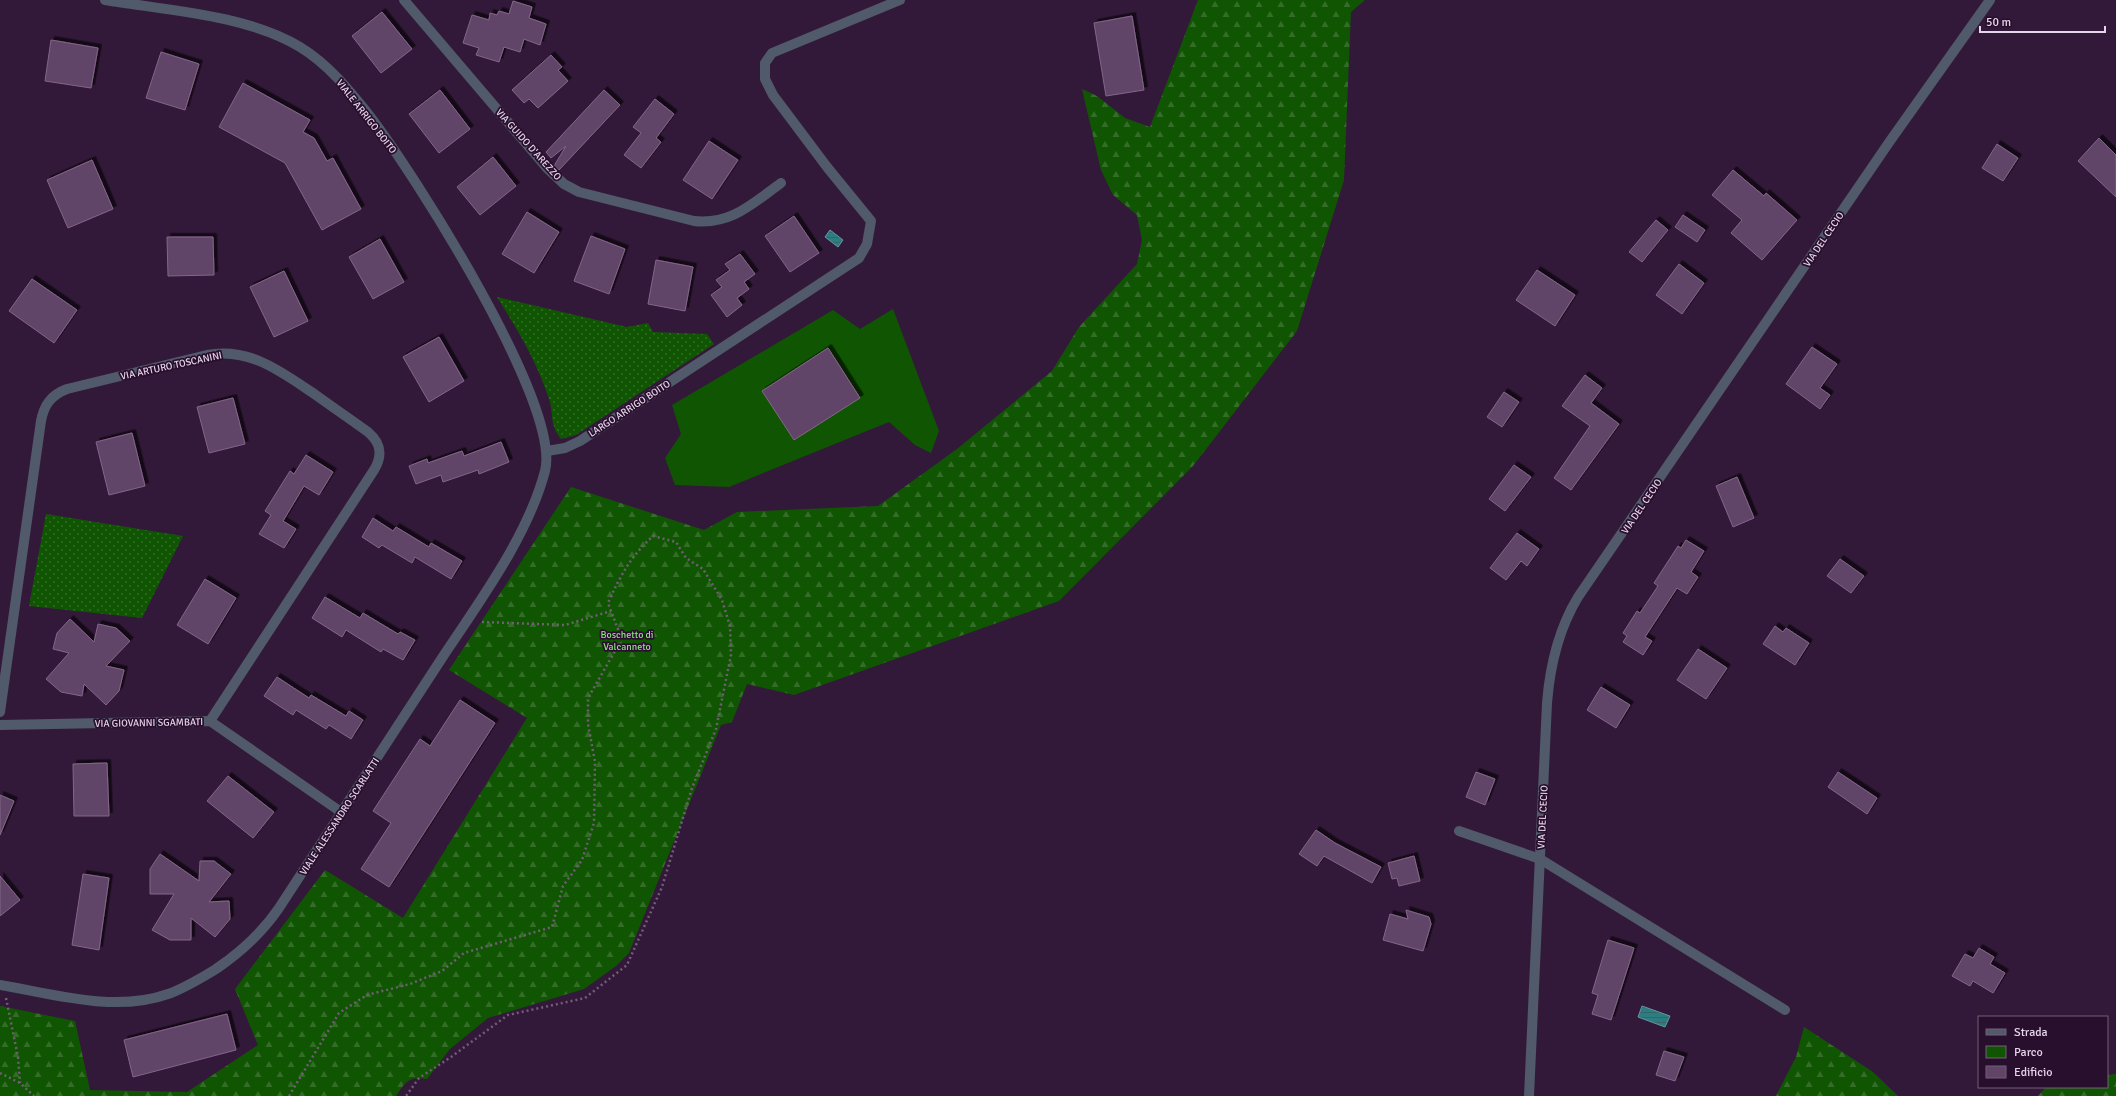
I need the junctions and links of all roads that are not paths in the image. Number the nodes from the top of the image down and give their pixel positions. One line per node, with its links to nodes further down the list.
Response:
1 (105, 0): 5 (street, VIALE ARRIGO BOITO)
2 (404, 0): 6 (street, VIA GUIDO D'AREZZO)
3 (900, 0): 7 (street, LARGO ARRIGO BOITO)
4 (1990, 0): 13 (street, VIA DEL CECIO)
5 (171, 5): 7 (street, VIALE ARRIGO BOITO)
6 (781, 184)
7 (547, 451): 11 (street, VIALE ALESSANDRO SCARLATTI)
8 (0, 712): 9 (street, VIA ARTURO TOSCANINI)
9 (210, 721): 10 (street, VIA GIOVANNI SGAMBATI); 11 (street, VIA GIOVANNI SGAMBATI)
10 (0, 725)
11 (341, 812): 14 (street, VIALE ALESSANDRO SCARLATTI)
12 (1459, 831): 13 (street)
13 (1540, 859): 15 (street); 16 (street, VIA DEL CECIO)
14 (2, 985)
15 (1785, 1010)
16 (1529, 1096)

